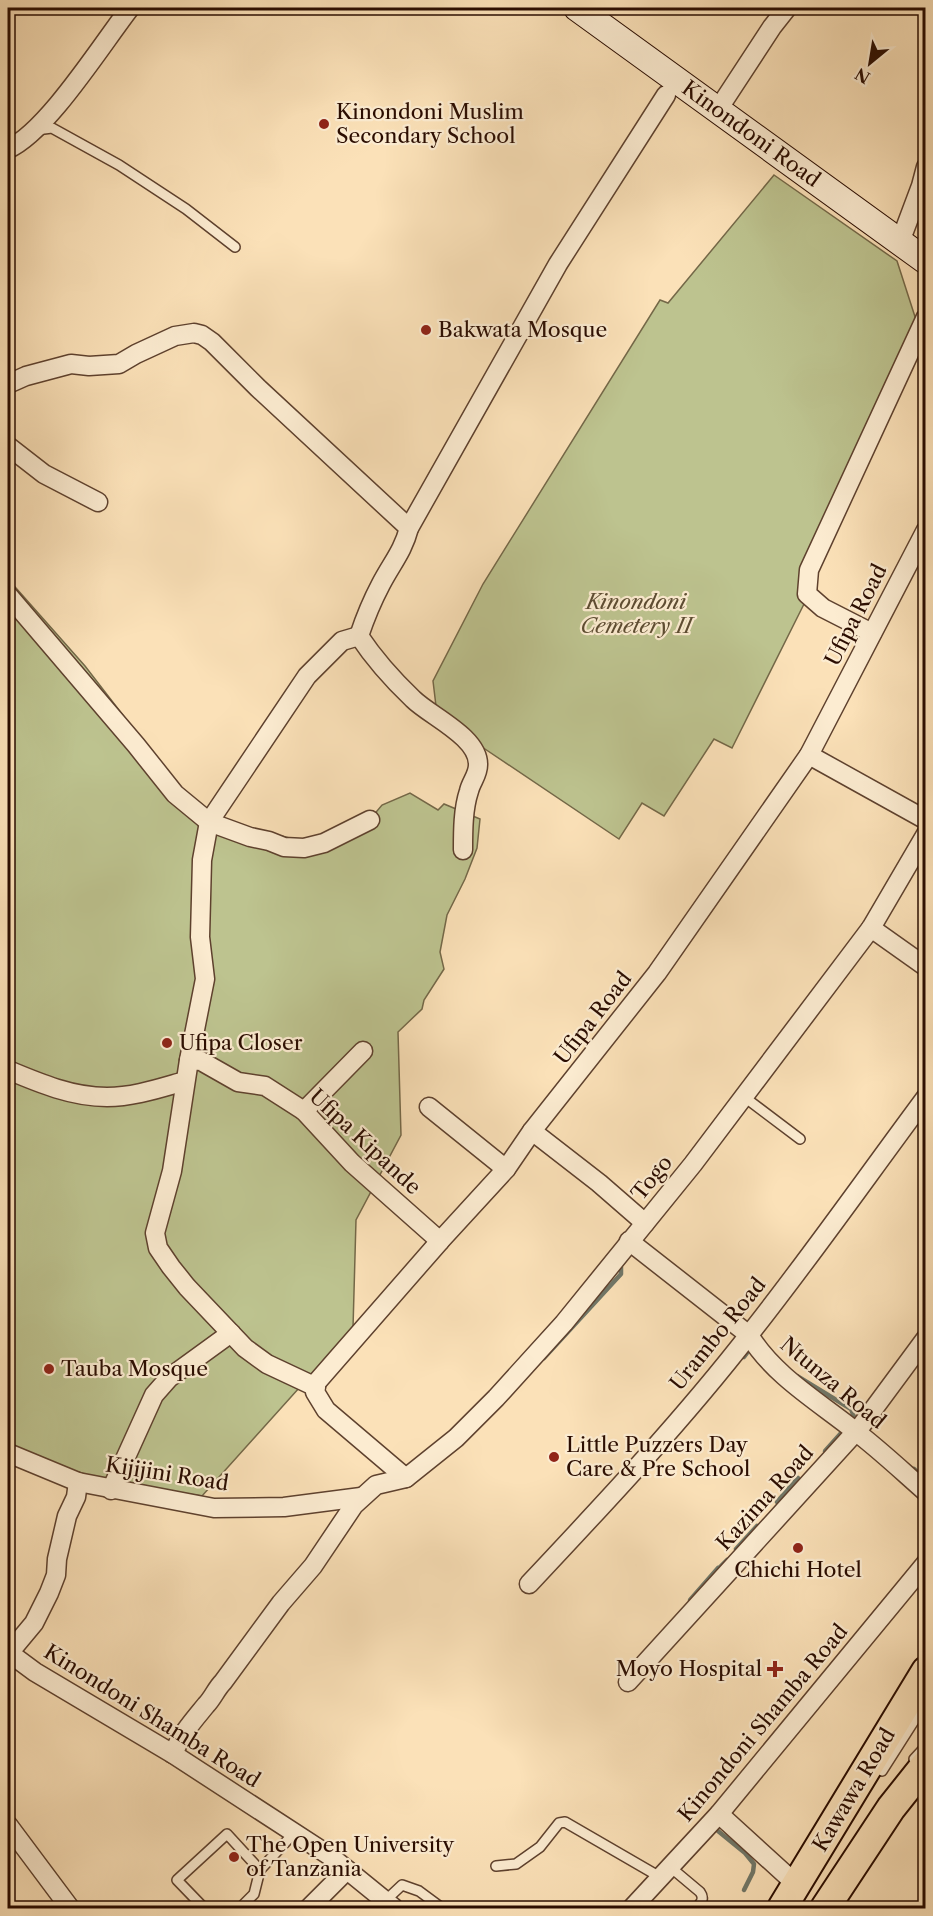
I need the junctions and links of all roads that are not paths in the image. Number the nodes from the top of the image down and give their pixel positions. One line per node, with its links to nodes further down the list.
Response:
1 (129, 8): 6 (street)
2 (577, 8): 5 (street, Kinondoni Road)
3 (787, 8): 5 (street)
4 (666, 95): 16 (street)
5 (717, 111): 9 (street, Kinondoni Road)
6 (36, 130): 7 (street); 10 (lane)
7 (8, 149)
8 (926, 167): 9 (street)
9 (900, 242): 11 (street, Kinondoni Road)
10 (235, 247)
11 (926, 261)
12 (926, 317): 19 (street)
13 (8, 384): 16 (street)
14 (8, 446): 15 (street)
15 (98, 502)
16 (409, 528): 20 (street)
17 (926, 530): 19 (street, Ufipa Road)
18 (8, 595): 24 (street)
19 (872, 633): 21 (street, Ufipa Road)
20 (359, 636): 24 (street); 26 (street)
21 (809, 755): 23 (street); 37 (street, Ufipa Road)
22 (370, 820): 24 (street)
23 (926, 820)
24 (209, 822): 30 (street)
25 (926, 834): 27 (street, Togo)
26 (463, 850)
27 (871, 928): 28 (street); 33 (street, Togo)
28 (926, 967)
29 (363, 1050): 36 (street)
30 (189, 1060): 32 (street); 36 (street, Ufipa Kipande)
31 (8, 1070): 32 (street)
32 (185, 1081): 43 (street)
33 (743, 1096): 38 (lane); 40 (street, Togo)
34 (926, 1097): 44 (street, Urambo Road)
35 (429, 1107): 39 (street)
36 (304, 1111): 41 (street, Ufipa Kipande)
37 (532, 1131): 39 (street, Ufipa Road); 40 (street)
38 (800, 1139)
39 (506, 1169): 41 (street, Ufipa Road)
40 (645, 1223): 42 (street, Togo)
41 (440, 1241): 46 (street, Ufipa Road)
42 (629, 1241): 44 (street, Ntunza Road); 49 (street, Togo)
43 (231, 1333): 46 (street); 51 (street)
44 (749, 1335): 47 (street, Ntunza Road); 55 (street, Urambo Road)
45 (926, 1338): 47 (street, Kazima Road)
46 (315, 1387): 49 (street)
47 (856, 1431): 52 (street, Ntunza Road); 58 (street, Kazima Road)
48 (8, 1453): 50 (street, Kijijini Road)
49 (406, 1478): 53 (street, Togo)
50 (78, 1482): 51 (street, Kijijini Road); 56 (street, Kinondoni Shamba Road)
51 (111, 1490): 53 (street, Kijijini Road)
52 (926, 1492)
53 (361, 1497): 61 (street)
54 (926, 1563): 64 (street, Kinondoni Shamba Road)
55 (529, 1584)
56 (8, 1652): 61 (street, Kinondoni Shamba Road)
57 (926, 1671): 72 (main road, Kawawa Road)
58 (628, 1682)
59 (926, 1702): 63 (lane, Kawawa Road)
60 (926, 1746): 62 (lane, Kawawa Road)
61 (173, 1754): 67 (street, Kinondoni Shamba Road)
62 (915, 1767): 82 (main road, Kawawa Road)
63 (876, 1781)
64 (719, 1814): 71 (street, Kinondoni Shamba Road); 72 (street)
65 (875, 1814): 81 (lane, Kawawa Road)
66 (8, 1825): 74 (street)
67 (294, 1833): 69 (lane); 70 (street, Kinondoni Shamba Road)
68 (496, 1866): 71 (lane)
69 (260, 1870): 75 (lane); 76 (lane)
70 (347, 1870): 73 (street, Kinondoni Shamba Road); 77 (street)
71 (665, 1872): 79 (street, Kinondoni Shamba Road); 80 (lane)
72 (790, 1897)
73 (390, 1905): 78 (lane)
74 (70, 1908)
75 (204, 1908)
76 (240, 1908)
77 (309, 1908)
78 (442, 1908)
79 (632, 1908)
80 (696, 1908)
81 (815, 1908)
82 (825, 1908)

